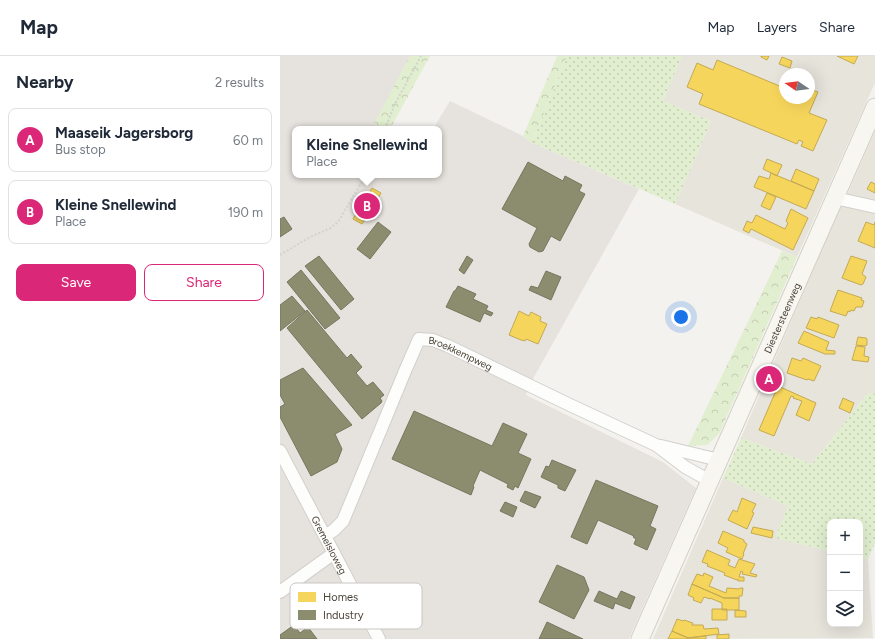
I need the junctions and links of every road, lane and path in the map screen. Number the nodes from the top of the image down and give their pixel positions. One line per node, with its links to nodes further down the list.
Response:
1 (421, 56): 3 (path)
2 (875, 107): 5 (main road, Diestersteenweg)
3 (386, 126)
4 (364, 178): 7 (path)
5 (835, 198): 6 (street); 10 (main road, Diestersteenweg)
6 (875, 207)
7 (280, 255)
8 (656, 445): 10 (street, Broekkempweg); 11 (street, Broekkempweg); 12 (street, Broekkempweg)
9 (280, 451): 12 (street, Gremelsloweg)
10 (719, 460): 11 (main road, Diestersteenweg)
11 (710, 481): 20 (main road, Diestersteenweg)
12 (325, 536): 13 (street, Gremelsloweg)
13 (334, 553): 14 (street); 15 (street, Gremelsloweg)
14 (292, 583)
15 (350, 583)
16 (290, 585): 17 (street)
17 (280, 592)
18 (374, 629): 19 (street, Gremelsloweg)
19 (379, 639)
20 (640, 639)

